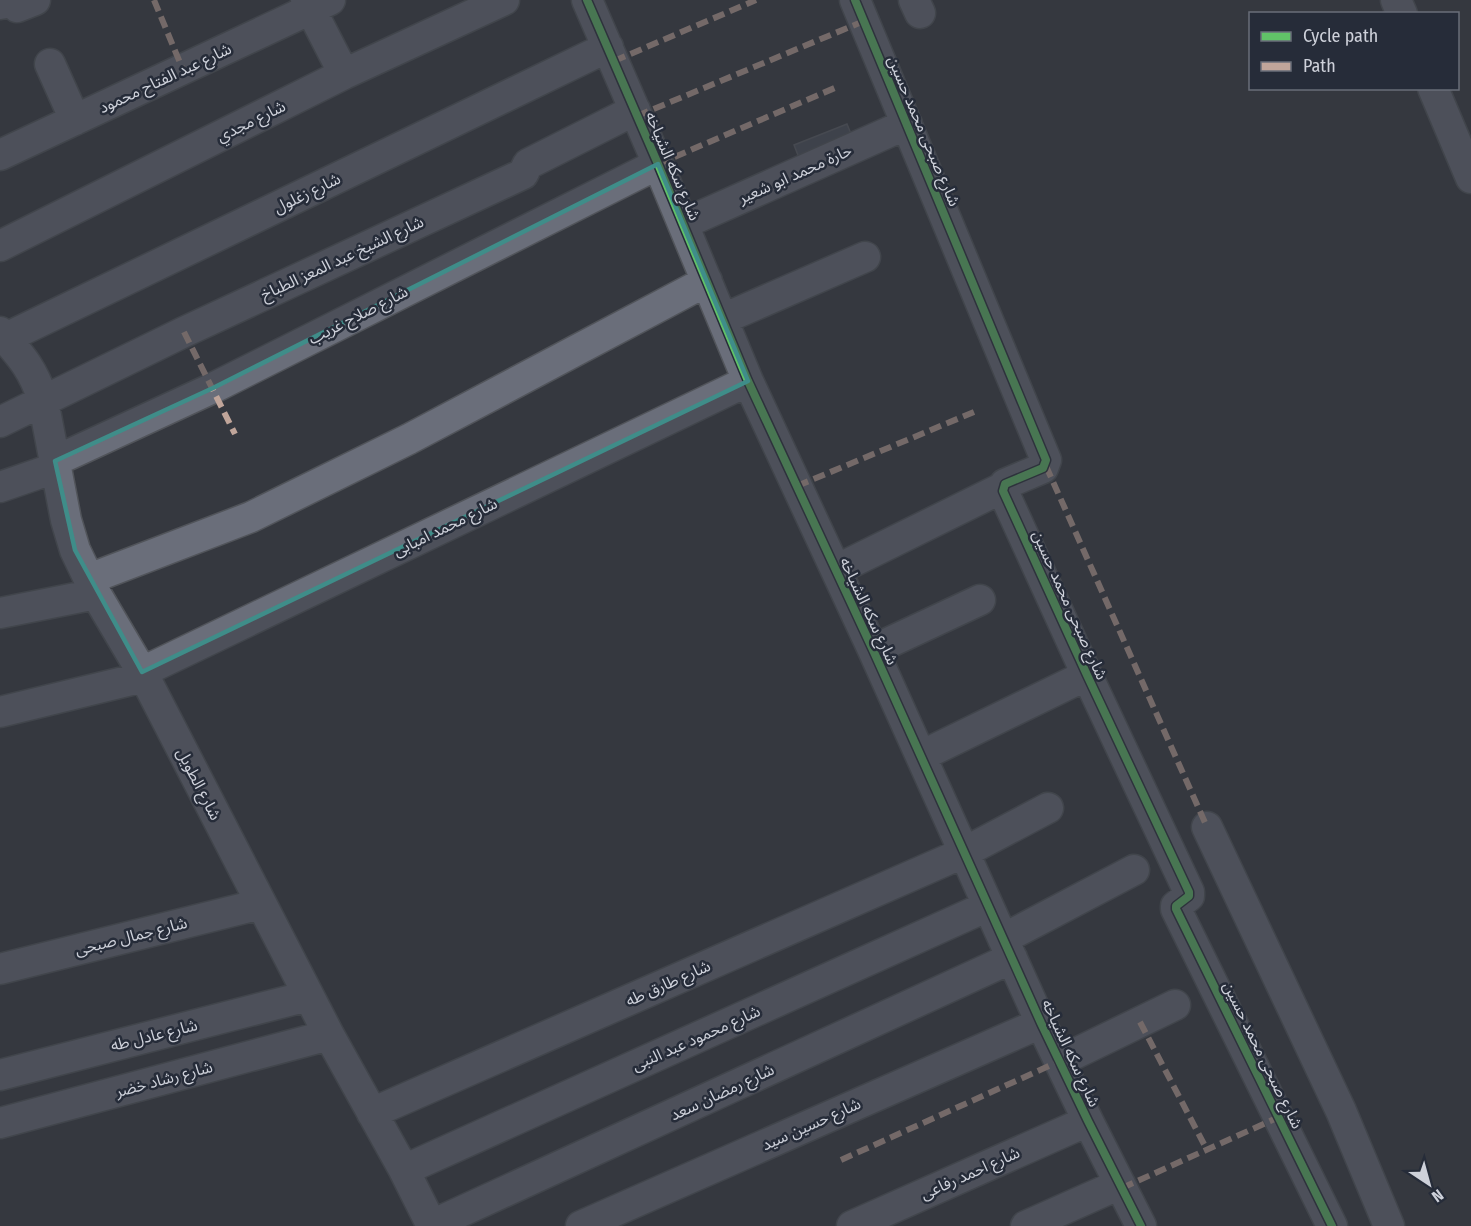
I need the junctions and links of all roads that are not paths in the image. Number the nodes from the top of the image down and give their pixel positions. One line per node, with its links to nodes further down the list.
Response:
1 (35, 0): 6 (street)
2 (504, 0): 9 (street, شارع مجدي)
3 (587, 0): 7 (street, شارع سكه الشياخه)
4 (855, 0): 13 (street, شارع صبحى محمد حسين)
5 (316, 3): 9 (street); 12 (street, شارع عبد الفتاح محمود)
6 (0, 4)
7 (608, 47): 11 (street, شارع سكه الشياخه); 22 (street, شارع زغلول)
8 (50, 64): 12 (street)
9 (344, 74): 18 (street, شارع مجدي)
10 (1434, 90): 16 (street)
11 (635, 110): 15 (street, شارع سكه الشياخه); 24 (street, شارع الشيخ عبد المعز الطباخ)
12 (75, 120): 14 (street, شارع عبد الفتاح محمود)
13 (907, 124): 17 (street, حارة محمد ابو شعير); 28 (street, شارع صبحى محمد حسين)
14 (0, 155)
15 (658, 164): 17 (street, شارع سكه الشياخه); 26 (street, شارع صلاح غريب)
16 (1471, 178)
17 (683, 224): 20 (street, شارع سكه الشياخه)
18 (0, 246)
19 (865, 257): 21 (street)
20 (707, 281): 21 (street, شارع سكه الشياخه); 30 (street)
21 (723, 319): 23 (street, شارع سكه الشياخه)
22 (3, 335): 24 (street, شارع الطويل)
23 (748, 381): 29 (street, شارع سكه الشياخه); 34 (street, شارع محمد امبابى)
24 (44, 400): 25 (street, شارع الشيخ عبد المعز الطباخ); 26 (street, شارع الطويل)
25 (0, 422)
26 (55, 464): 27 (street, شارع صلاح غريب); 30 (street, شارع الطويل)
27 (0, 487)
28 (1004, 487): 29 (street); 35 (street, شارع صبحى محمد حسين)
29 (836, 570): 33 (street, شارع سكه الشياخه)
30 (93, 586): 32 (street); 34 (street, شارع الطويل)
31 (980, 600): 33 (street)
32 (0, 613)
33 (873, 650): 37 (street, شارع سكه الشياخه)
34 (143, 675): 36 (street, شارع محمد امبابى); 42 (street, شارع الطويل)
35 (1087, 675): 37 (street); 62 (street, شارع صبحى محمد حسين)
36 (0, 712)
37 (921, 756): 40 (street, شارع سكه الشياخه)
38 (1048, 808): 40 (street, شارع طارق طه)
39 (1207, 827): 63 (street)
40 (963, 853): 43 (street, شارع سكه الشياخه); 52 (street, شارع طارق طه)
41 (1134, 870): 44 (street, شارع رمضان سعد)
42 (261, 904): 45 (street, شارع جمال صبحى); 46 (street, شارع الطويل)
43 (988, 906): 44 (street, شارع سكه الشياخه); 55 (street, شارع محمود عبد النبى)
44 (1007, 948): 48 (street, شارع سكه الشياخه); 57 (street, شارع رمضان سعد)
45 (0, 969)
46 (308, 996): 49 (street, شارع الطويل); 51 (street, شارع عادل طه)
47 (1175, 1005): 50 (street)
48 (1041, 1023): 50 (street, شارع سكه الشياخه); 58 (street, شارع حسين سيد)
49 (329, 1035): 52 (street, شارع الطويل); 54 (street, شارع رشاد خضر)
50 (1060, 1061): 53 (street, شارع سكه الشياخه)
51 (0, 1075)
52 (372, 1113): 55 (street, شارع الطويل)
53 (1088, 1121): 56 (street, شارع سكه الشياخه); 59 (street, شارع احمد رفاعى)
54 (0, 1123)
55 (404, 1170): 57 (street, شارع الطويل)
56 (1120, 1184): 60 (street); 61 (street, شارع سكه الشياخه)
57 (432, 1226)
58 (581, 1226)
59 (852, 1226)
60 (1026, 1226)
61 (1141, 1226)
62 (1332, 1226)
63 (1389, 1226)

